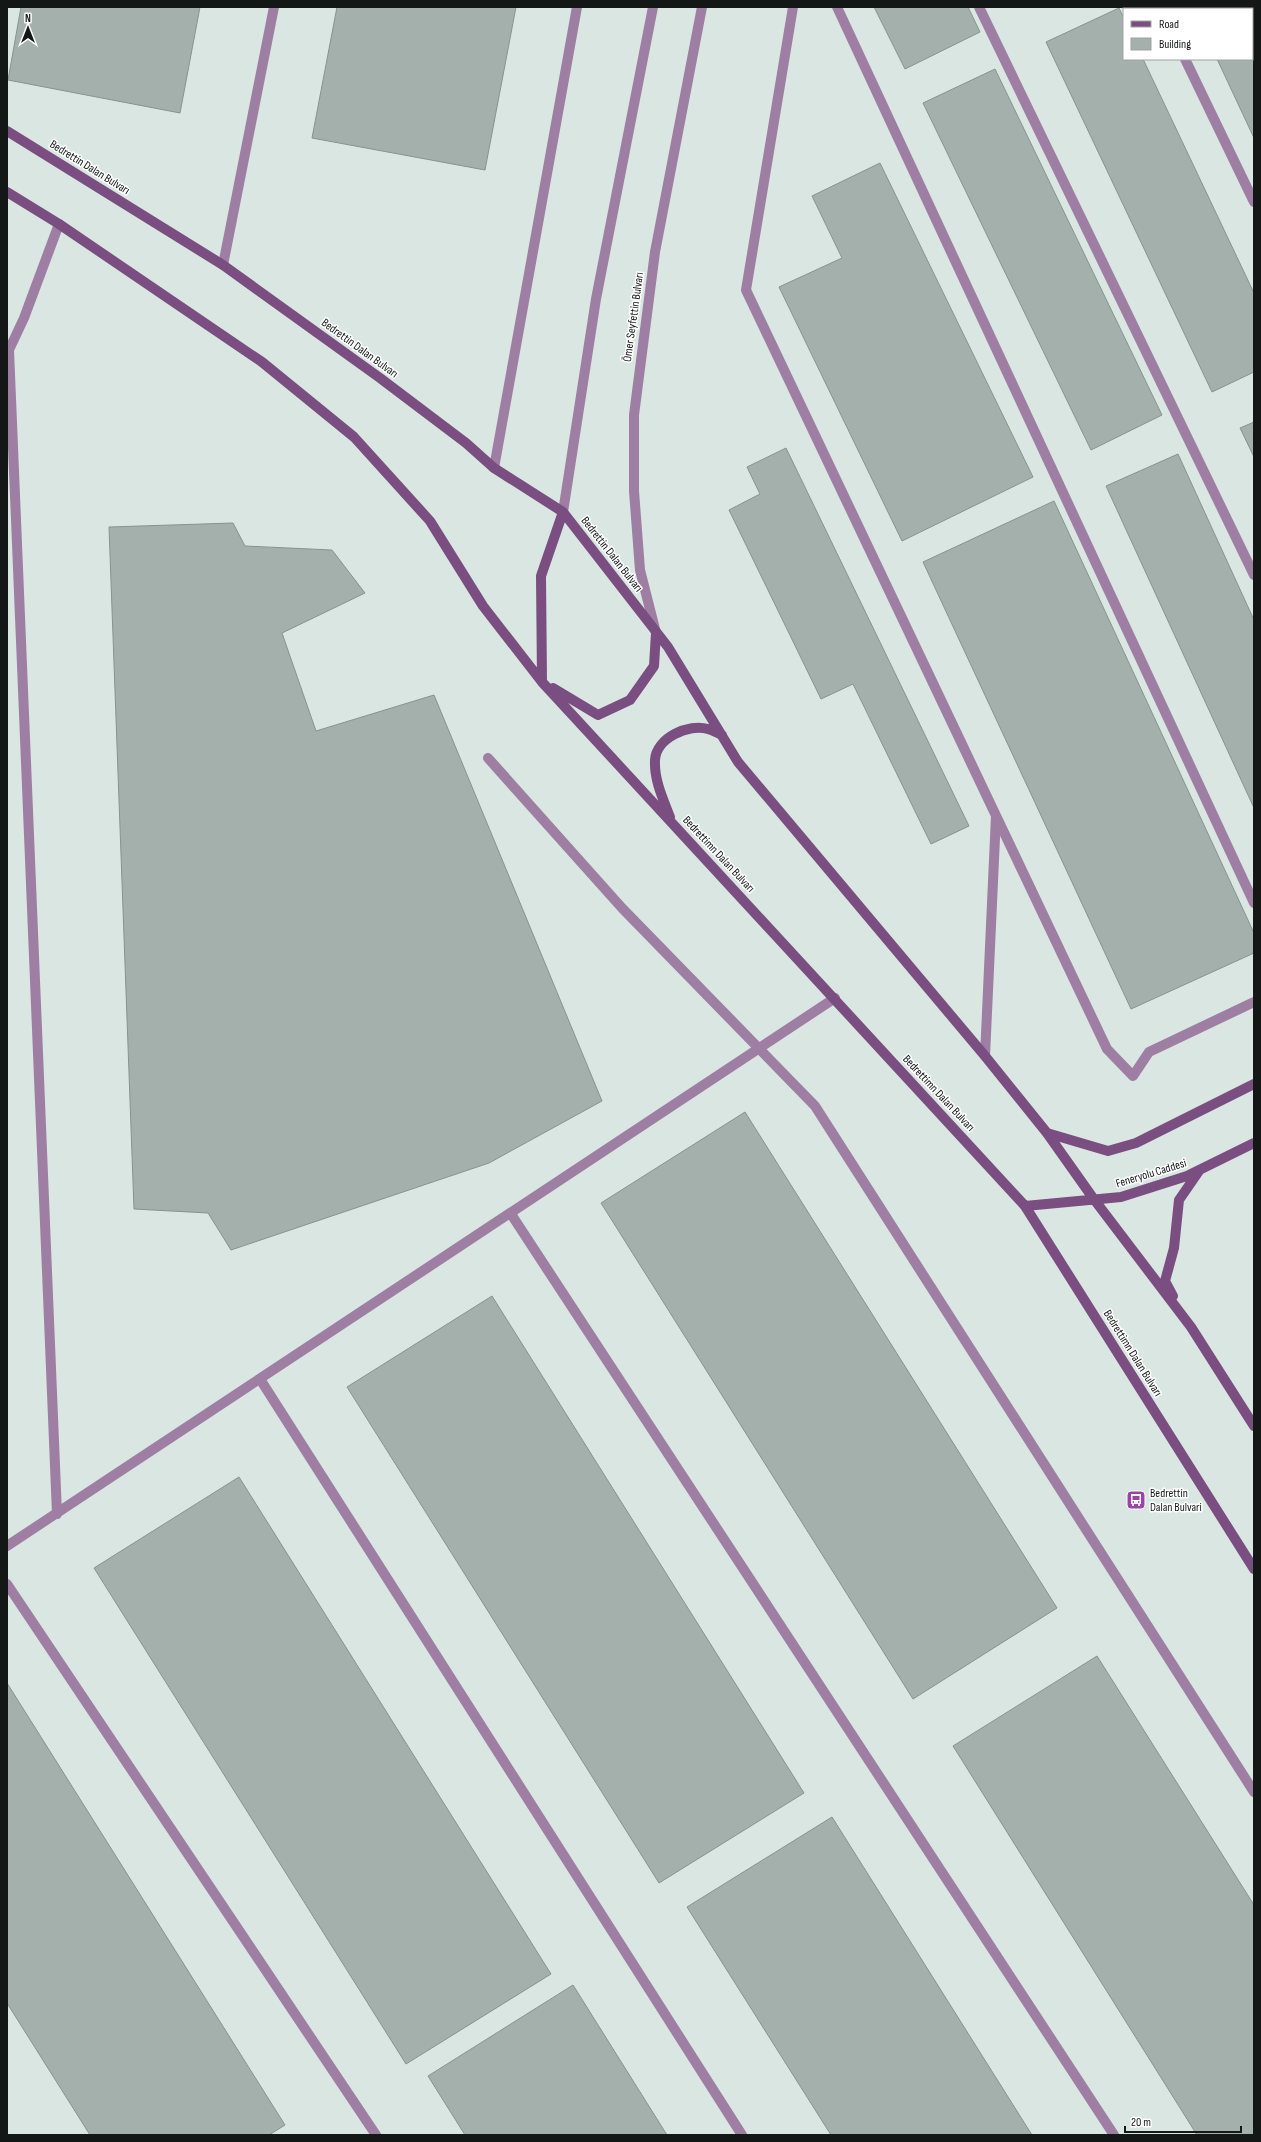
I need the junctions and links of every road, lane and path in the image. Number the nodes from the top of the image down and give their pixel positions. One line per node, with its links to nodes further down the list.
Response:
1 (274, 7): 13 (street)
2 (577, 7): 15 (street)
3 (653, 7): 16 (street)
4 (702, 7): 18 (street, Ömer Seyfettin Bulvarı)
5 (793, 7): 22 (street)
6 (837, 7): 24 (street)
7 (979, 7): 17 (street)
8 (1186, 60): 11 (street)
9 (7, 131): 13 (main road, Bedrettin Dalan Bulvarı)
10 (7, 192): 12 (main road)
11 (1254, 202)
12 (59, 224): 14 (street); 19 (main road)
13 (223, 265): 15 (main road, Bedrettin Dalan Bulvarı)
14 (8, 348): 39 (street)
15 (494, 468): 16 (main road, Bedrettin Dalan Bulvarı)
16 (563, 512): 18 (main road, Bedrettin Dalan Bulvarı); 19 (main road)
17 (1254, 575)
18 (656, 633): 19 (main road); 20 (main road)
19 (542, 682): 23 (main road, Bedrettimn Dalan Bulvarı)
20 (722, 735): 23 (main road); 28 (main road)
21 (488, 758): 27 (street)
22 (996, 815): 26 (street); 28 (street)
23 (671, 821): 25 (main road, Bedrettimn Dalan Bulvarı)
24 (1254, 903)
25 (834, 998): 27 (street); 34 (main road, Bedrettimn Dalan Bulvarı)
26 (1254, 1002)
27 (760, 1049): 35 (street); 43 (street)
28 (985, 1056): 30 (main road)
29 (1254, 1084): 30 (main road)
30 (1047, 1133): 33 (main road)
31 (1254, 1143): 32 (main road, Feneryolu Caddesi)
32 (1200, 1170): 33 (main road, Feneryolu Caddesi); 36 (main road)
33 (1093, 1198): 34 (main road, Feneryolu Caddesi); 36 (main road)
34 (1025, 1206): 41 (main road, Bedrettimn Dalan Bulvarı)
35 (511, 1214): 37 (street); 46 (street)
36 (1191, 1327): 38 (main road)
37 (260, 1379): 39 (street); 45 (street)
38 (1254, 1426)
39 (57, 1514): 40 (street)
40 (7, 1546)
41 (1254, 1569)
42 (7, 1584): 44 (street)
43 (1254, 1792)
44 (376, 2135)
45 (742, 2135)
46 (1114, 2135)

